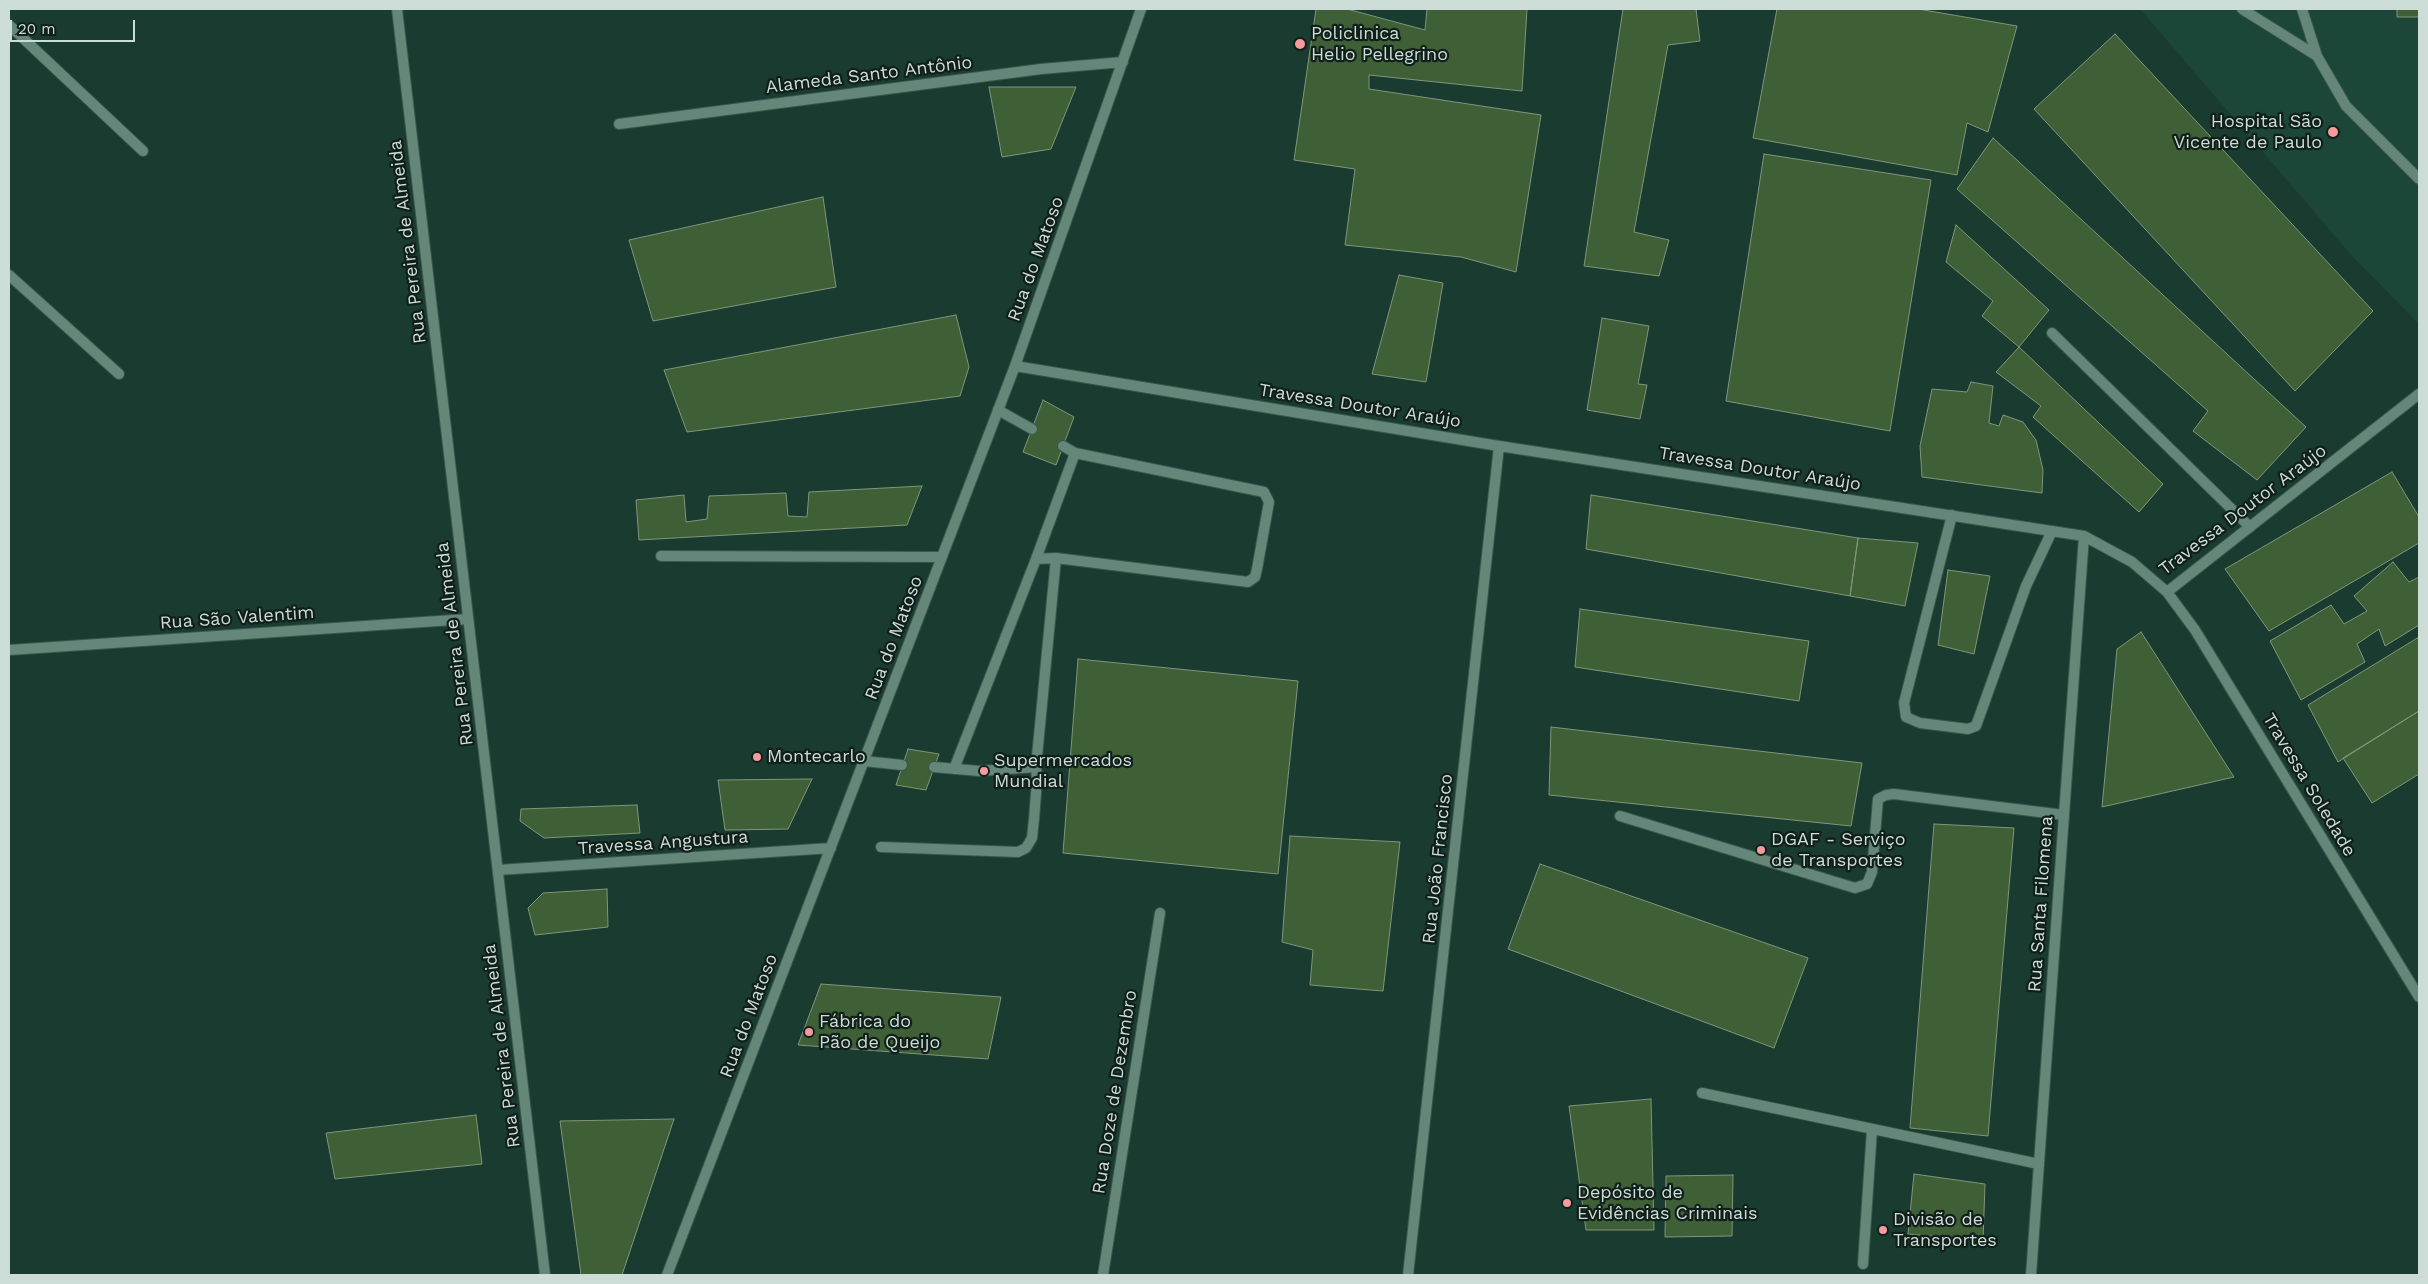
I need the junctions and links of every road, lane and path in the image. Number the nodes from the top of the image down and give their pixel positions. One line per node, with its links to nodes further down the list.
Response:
1 (397, 9): 30 (street, Rua Pereira de Almeida)
2 (1141, 9): 7 (street, Rua do Matoso)
3 (2242, 9): 6 (street)
4 (2302, 9): 6 (street)
5 (9, 24): 9 (street)
6 (2317, 56): 10 (street)
7 (1123, 62): 8 (street, Alameda Santo Antônio); 13 (street, Rua do Matoso)
8 (619, 124)
9 (143, 151)
10 (2419, 179)
11 (9, 275): 14 (street)
12 (2052, 333): 22 (street)
13 (1015, 366): 16 (street, Rua do Matoso); 19 (street, Travessa Doutor Araújo)
14 (118, 374)
15 (2419, 394): 22 (street, Travessa Doutor Araújo)
16 (998, 410): 17 (street); 26 (street, Rua do Matoso)
17 (1032, 430)
18 (1063, 446): 20 (street)
19 (1499, 446): 21 (street, Travessa Doutor Araújo); 51 (street, Rua João Francisco)
20 (1075, 452): 27 (street); 28 (street)
21 (1952, 515): 23 (street, Travessa Doutor Araújo); 23 (street)
22 (2250, 527): 29 (street, Travessa Doutor Araújo)
23 (2052, 531): 24 (street, Travessa Doutor Araújo)
24 (2084, 536): 29 (street, Travessa Doutor Araújo); 37 (street, Rua Santa Filomena)
25 (661, 556): 26 (street)
26 (942, 557): 32 (street, Rua do Matoso)
27 (1056, 558): 28 (street); 34 (street)
28 (1036, 559): 36 (street)
29 (2167, 592): 43 (street, Travessa Soledade)
30 (468, 619): 31 (street, Rua São Valentim); 41 (street, Rua Pereira de Almeida)
31 (9, 650)
32 (864, 761): 33 (street); 40 (street, Rua do Matoso)
33 (902, 765)
34 (1036, 766): 36 (street); 39 (street)
35 (934, 767): 36 (street)
36 (954, 769)
37 (2064, 815): 38 (street); 46 (street, Rua Santa Filomena)
38 (1620, 816)
39 (882, 847)
40 (831, 848): 41 (street, Travessa Angustura); 49 (street, Rua do Matoso)
41 (498, 870): 48 (street, Rua Pereira de Almeida)
42 (1160, 914): 50 (street, Rua Doze de Dezembro)
43 (2419, 997)
44 (1702, 1093): 45 (street)
45 (1872, 1129): 46 (street); 47 (street)
46 (2039, 1164): 52 (street, Rua Santa Filomena)
47 (1863, 1264)
48 (545, 1275)
49 (667, 1275)
50 (1103, 1275)
51 (1408, 1275)
52 (2031, 1275)

